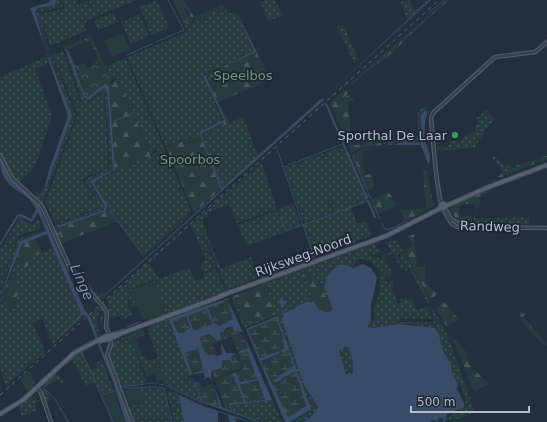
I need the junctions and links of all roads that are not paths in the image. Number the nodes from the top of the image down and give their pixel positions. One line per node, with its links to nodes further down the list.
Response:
1 (547, 43): 4 (street)
2 (0, 154): 6 (street, bridge)
3 (547, 165): 4 (main road, Rijksweg-Noord)
4 (443, 206): 5 (street, Randweg); 6 (main road, Rijksweg-Noord)
5 (547, 228)
6 (110, 337): 7 (main road); 10 (street)
7 (37, 387): 8 (main road); 9 (street)
8 (0, 413)
9 (51, 422)
10 (132, 422)

